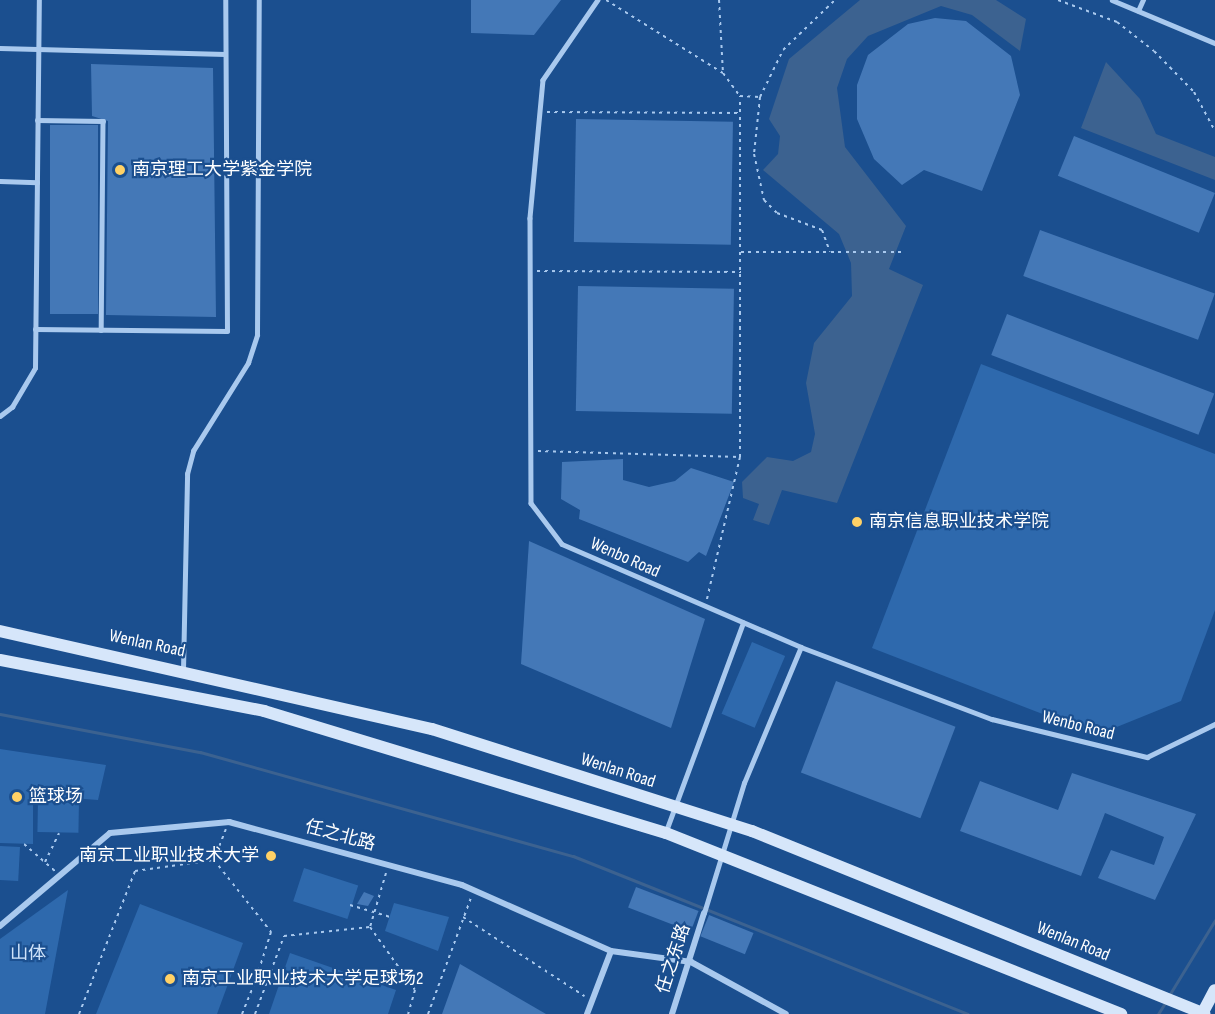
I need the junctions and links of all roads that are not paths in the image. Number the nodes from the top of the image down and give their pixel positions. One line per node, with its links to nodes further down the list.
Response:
1 (39, 0): 10 (lane)
2 (225, 0): 11 (lane)
3 (258, 0): 22 (lane)
4 (598, 0): 18 (lane, Wenbo Road)
5 (1112, 0): 7 (lane)
6 (1143, 0): 7 (lane)
7 (1138, 11): 8 (lane)
8 (1215, 43)
9 (0, 48): 10 (lane)
10 (38, 49): 11 (lane); 12 (lane)
11 (225, 54): 16 (lane)
12 (38, 120): 14 (lane); 16 (lane)
13 (0, 181): 14 (lane)
14 (37, 182): 15 (lane)
15 (35, 329): 16 (lane); 17 (lane)
16 (100, 330)
17 (0, 416)
18 (742, 623): 20 (lane, Wenbo Road); 24 (lane)
19 (0, 630): 22 (main road, Wenlan Road)
20 (801, 646): 23 (lane, Wenbo Road); 25 (lane)
21 (0, 660): 26 (main road)
22 (183, 670): 24 (main road, Wenlan Road)
23 (1215, 724)
24 (673, 809): 25 (main road, Wenlan Road); 26 (lane)
25 (732, 826): 27 (lane); 37 (main road, Wenlan Road)
26 (666, 833): 27 (main road)
27 (722, 857): 28 (lane); 36 (main road)
28 (704, 913): 31 (street, 任之东路)
29 (0, 926): 30 (street, 任之北路)
30 (611, 951): 31 (street, 任之北路); 33 (street)
31 (691, 962): 34 (street, 任之东路); 35 (street)
32 (1215, 990): 37 (main road)
33 (587, 1014)
34 (672, 1014)
35 (786, 1014)
36 (1121, 1014)
37 (1203, 1014)

